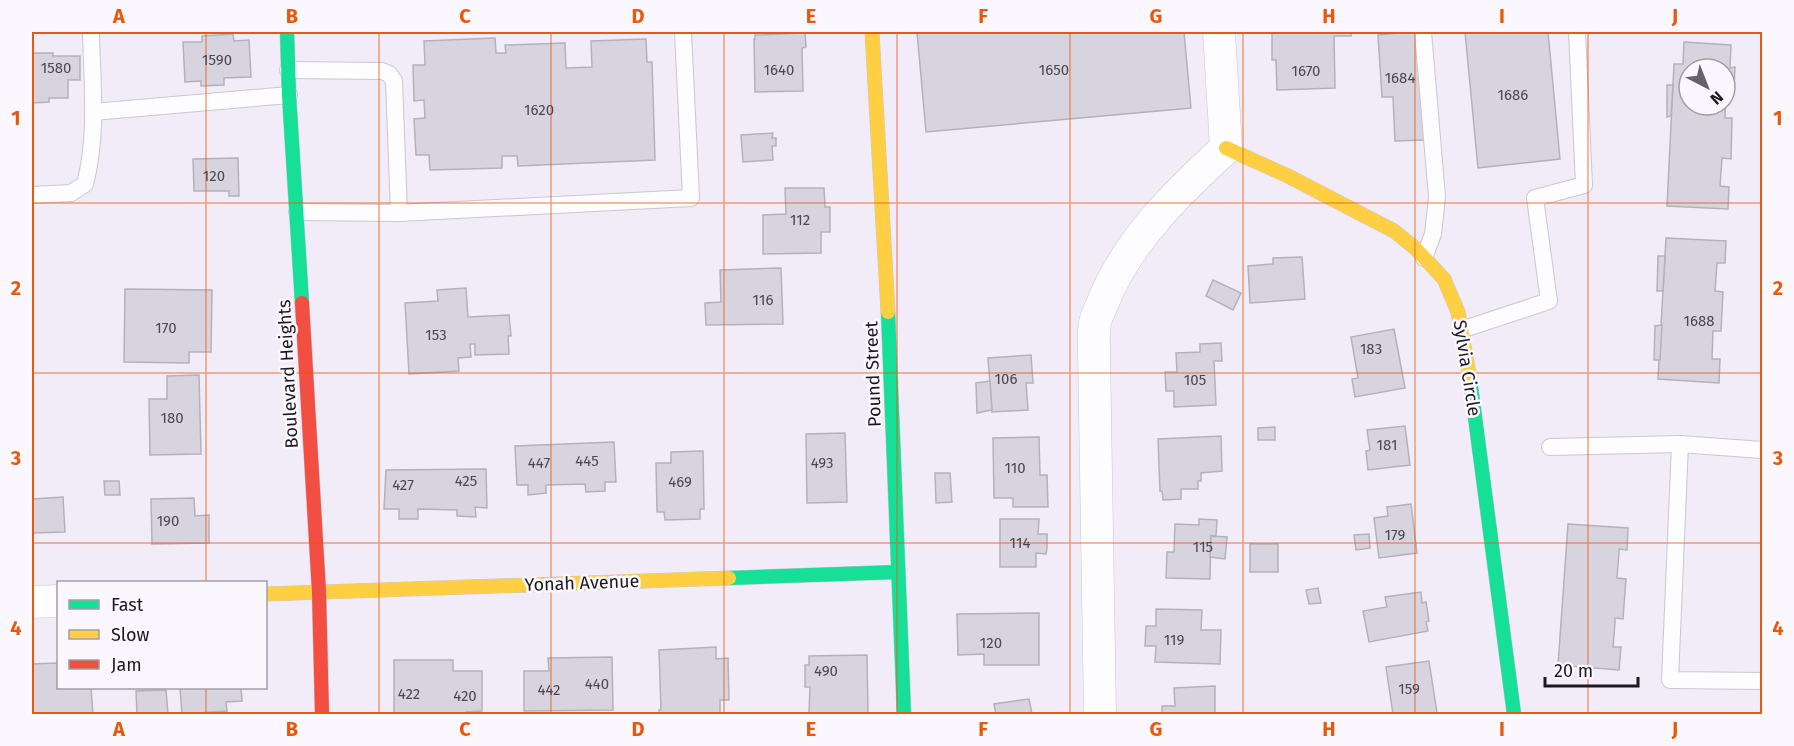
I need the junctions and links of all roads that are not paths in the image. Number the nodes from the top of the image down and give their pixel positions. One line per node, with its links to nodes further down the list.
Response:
1 (91, 32): 10 (lane)
2 (287, 32): 8 (street, Boulevard Heights)
3 (683, 32): 14 (lane)
4 (872, 32): 20 (street, Pound Street)
5 (1219, 32): 11 (street)
6 (1423, 32): 15 (lane)
7 (1577, 32): 16 (lane)
8 (288, 70): 9 (street, Boulevard Heights); 14 (lane)
9 (289, 95): 10 (lane); 13 (street, Boulevard Heights)
10 (93, 112): 12 (lane)
11 (1226, 148): 15 (street, Sylvia Circle); 28 (street)
12 (32, 195)
13 (297, 212): 14 (lane); 21 (street, Boulevard Heights)
14 (399, 213)
15 (1424, 258): 16 (street, Sylvia Circle)
16 (1461, 330): 29 (street, Sylvia Circle)
17 (1680, 444): 18 (lane); 19 (lane); 25 (lane)
18 (1550, 447)
19 (1762, 450)
20 (898, 572): 21 (street, Yonah Avenue); 27 (street, Pound Street)
21 (319, 592): 22 (street, Yonah Avenue); 26 (street, Boulevard Heights)
22 (267, 594)
23 (57, 601): 24 (street)
24 (32, 602)
25 (1762, 681)
26 (322, 714)
27 (904, 714)
28 (1100, 714)
29 (1514, 714)

